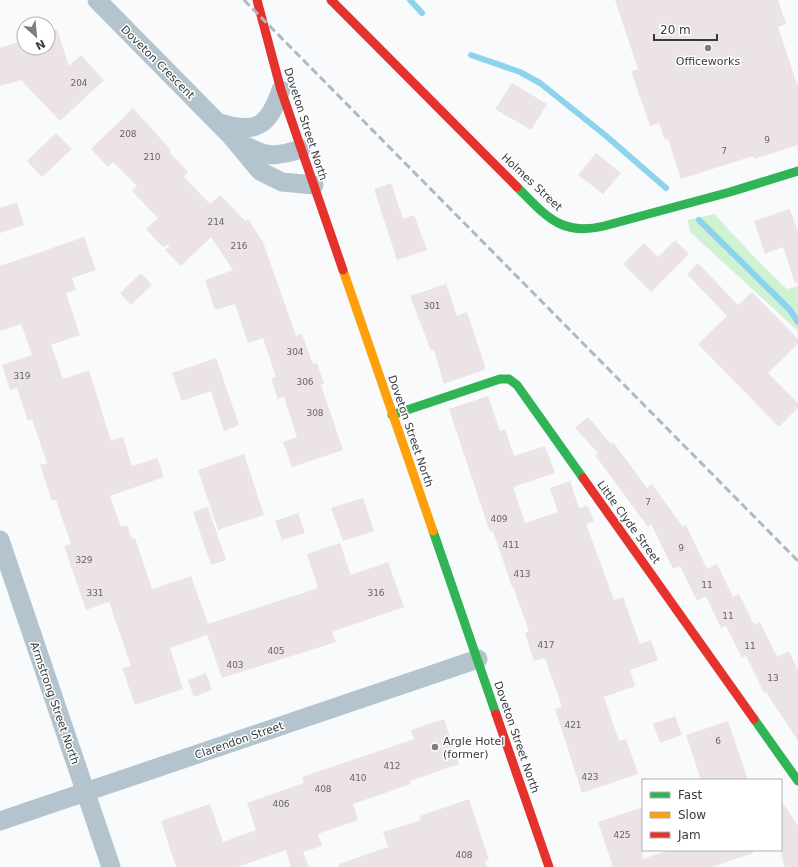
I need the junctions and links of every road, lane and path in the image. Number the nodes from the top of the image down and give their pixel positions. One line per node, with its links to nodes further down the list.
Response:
1 (97, 0): 5 (street, Doveton Crescent)
2 (257, 0): 4 (street, Doveton Street North)
3 (331, 0): 7 (street, Holmes Street)
4 (281, 90): 5 (street); 6 (street, Doveton Street North)
5 (224, 129): 6 (street, Doveton Crescent); 8 (street, Doveton Crescent)
6 (301, 149): 8 (street, Doveton Street North)
7 (798, 171)
8 (314, 185): 9 (street, Doveton Street North)
9 (392, 415): 11 (street, Doveton Street North); 12 (street, Little Clyde Street)
10 (0, 540): 13 (street, Armstrong Street North)
11 (478, 659): 13 (street, Clarendon Street); 16 (street, Doveton Street North)
12 (798, 781)
13 (85, 792): 14 (street, Clarendon Street); 15 (street, Armstrong Street North)
14 (0, 821)
15 (111, 867)
16 (549, 867)

